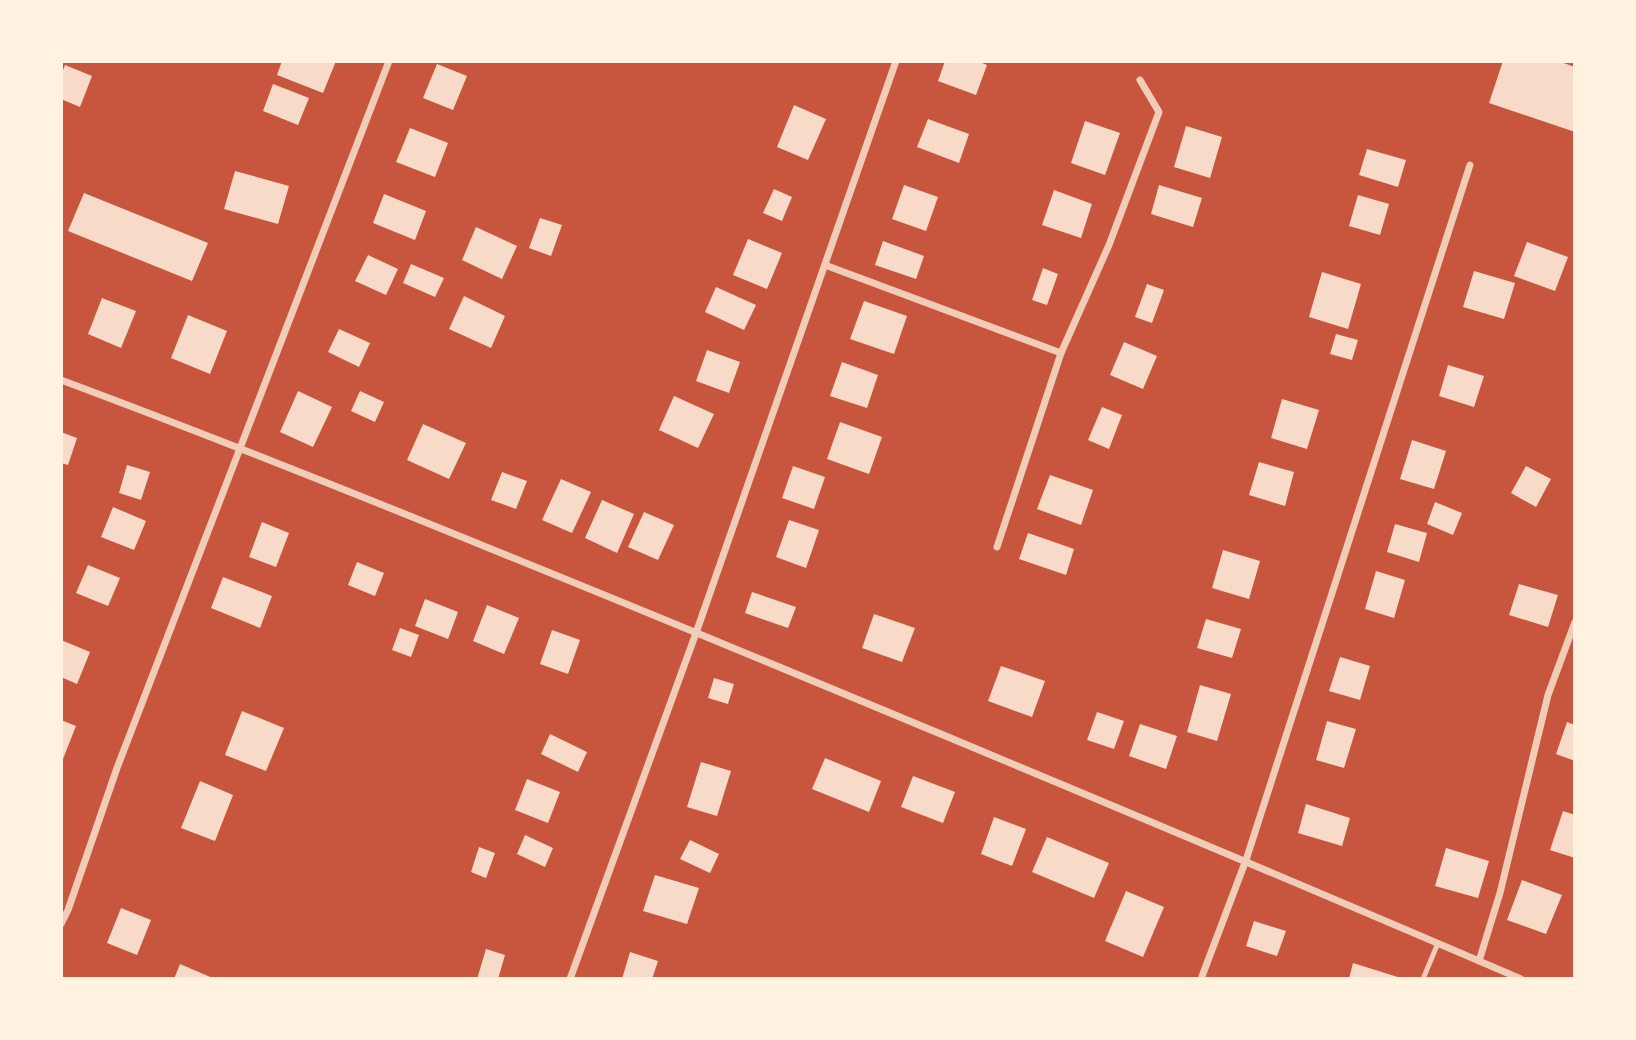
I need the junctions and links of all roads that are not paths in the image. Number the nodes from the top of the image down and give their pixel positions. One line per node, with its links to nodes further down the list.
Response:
1 (389, 61): 8 (street)
2 (897, 61): 5 (street)
3 (1140, 80): 6 (street)
4 (1471, 165): 12 (street)
5 (825, 265): 6 (street); 11 (street)
6 (1061, 353): 9 (street)
7 (61, 380): 8 (street)
8 (240, 446): 11 (street); 13 (street)
9 (997, 547)
10 (1575, 622): 15 (street)
11 (696, 633): 12 (street); 16 (street)
12 (1246, 860): 14 (street); 17 (street)
13 (61, 924)
14 (1438, 943): 15 (street); 18 (lane)
15 (1479, 961): 19 (street)
16 (570, 979)
17 (1201, 979)
18 (1423, 979)
19 (1521, 979)

